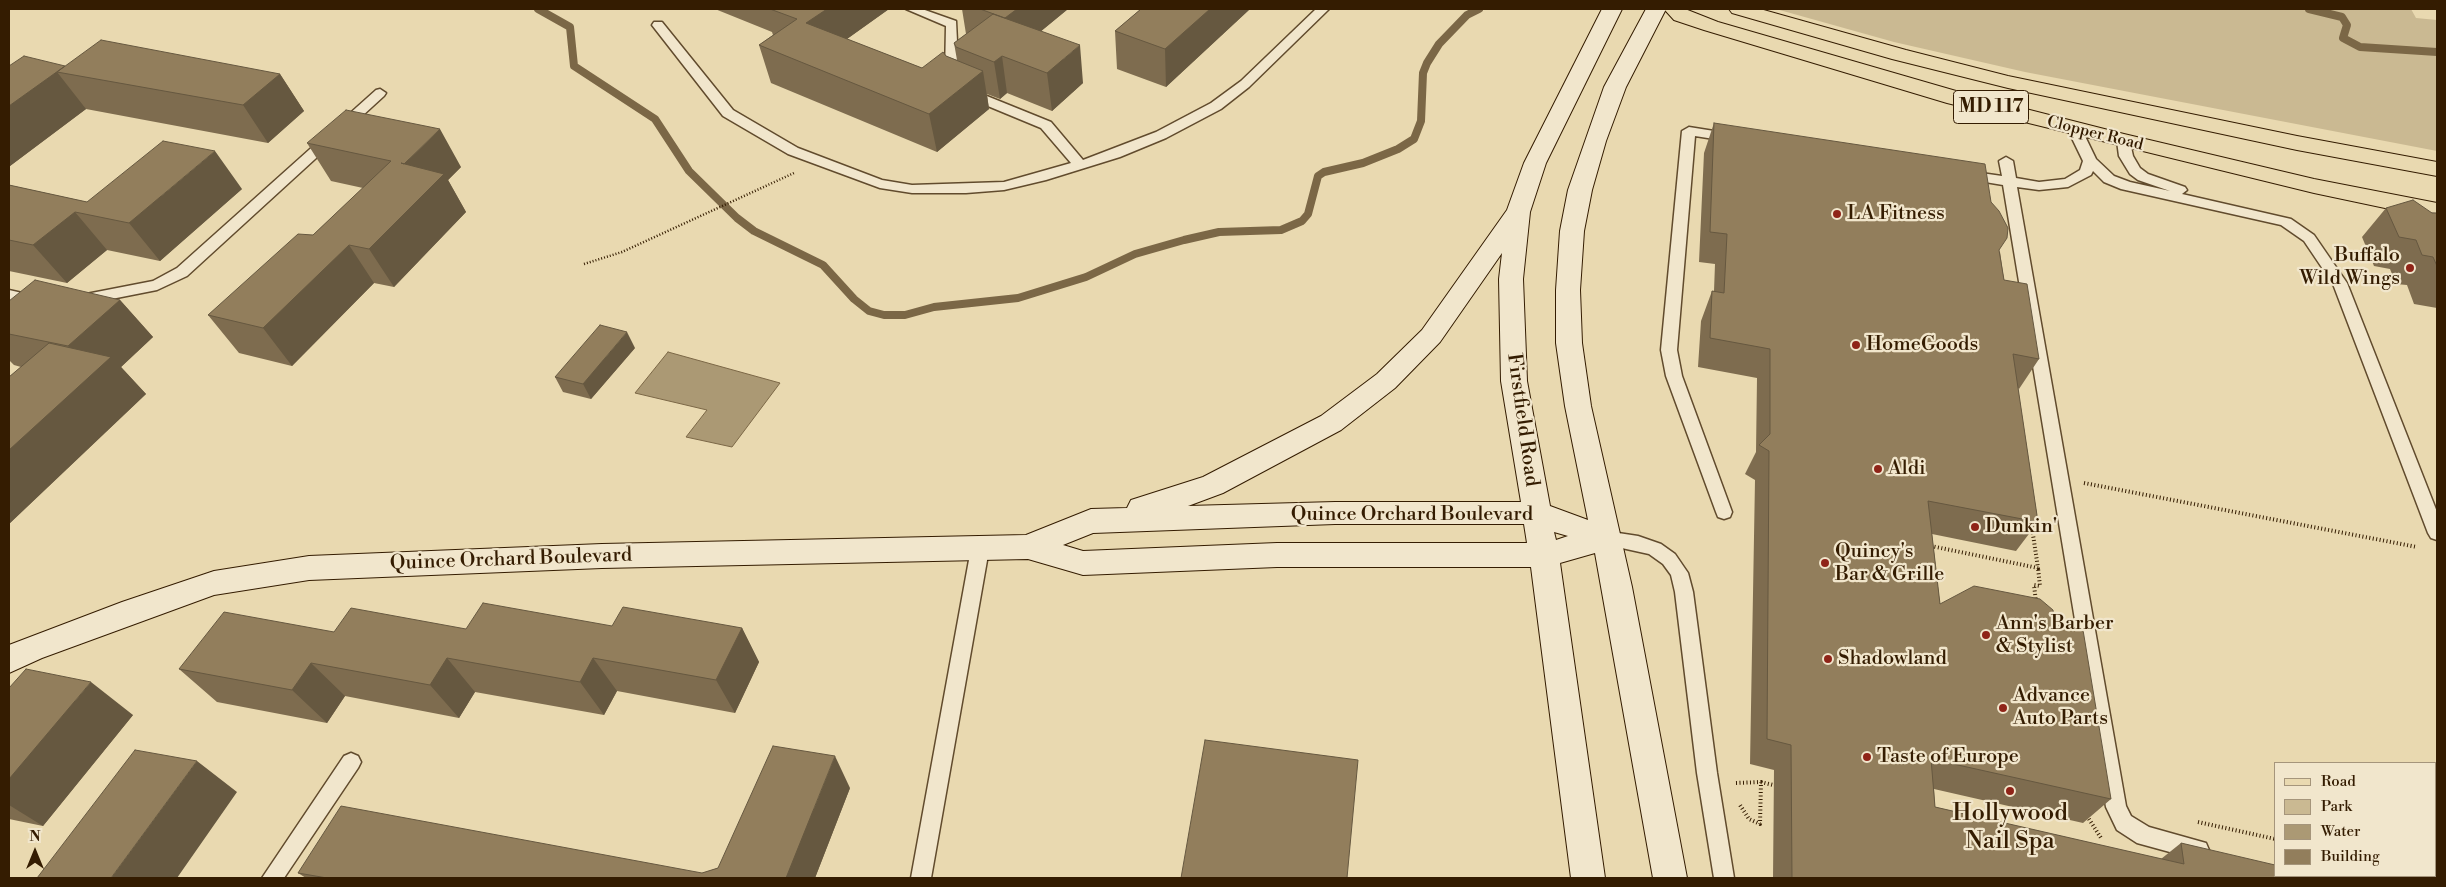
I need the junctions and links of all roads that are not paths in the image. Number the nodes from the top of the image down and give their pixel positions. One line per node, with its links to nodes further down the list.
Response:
1 (912, 9): 15 (lane)
2 (1323, 9): 15 (lane)
3 (1612, 9): 20 (street, Firstfield Road)
4 (1656, 9): 29 (street)
5 (1674, 9): 9 (main road, Clopper Road / MD 117)
6 (1739, 9): 12 (main road, Clopper Road / MD 117)
7 (658, 25): 15 (lane)
8 (380, 93): 24 (lane)
9 (2075, 130): 11 (main road, Clopper Road / MD 117); 12 (main road); 14 (lane)
10 (1748, 141): 25 (lane)
11 (2124, 142): 19 (main road, Clopper Road / MD 117); 21 (lane)
12 (2297, 143): 16 (main road, Clopper Road / MD 117)
13 (2006, 161): 18 (lane)
14 (2090, 161): 18 (lane); 21 (lane)
15 (1080, 165)
16 (2437, 169)
17 (1955, 173): 18 (lane)
18 (2009, 182): 35 (lane)
19 (2437, 211)
20 (1518, 212): 26 (street, Firstfield Road); 27 (street)
21 (2340, 283): 28 (lane)
22 (9, 296): 23 (lane)
23 (47, 301)
24 (63, 301)
25 (1724, 512)
26 (1536, 513): 27 (street, Quince Orchard Boulevard); 29 (street, Quince Orchard Boulevard); 32 (street, Firstfield Road)
27 (1091, 521): 30 (street, Quince Orchard Boulevard)
28 (2437, 532)
29 (1605, 538): 32 (street, Quince Orchard Boulevard); 39 (street); 40 (lane)
30 (1028, 547): 31 (street, Quince Orchard Boulevard); 32 (street, Quince Orchard Boulevard)
31 (980, 549): 33 (street, Quince Orchard Boulevard); 37 (lane)
32 (1544, 556): 38 (street, Firstfield Road)
33 (9, 660)
34 (351, 762): 36 (lane)
35 (2219, 855)
36 (272, 878)
37 (920, 878)
38 (1588, 878)
39 (1670, 878)
40 (1724, 878)

